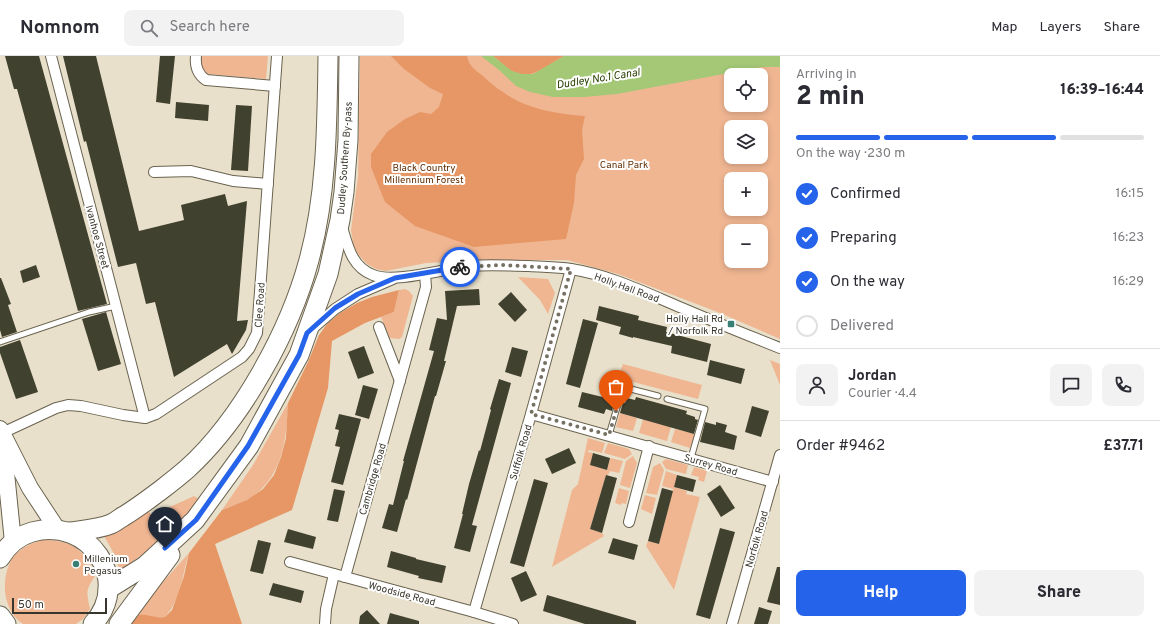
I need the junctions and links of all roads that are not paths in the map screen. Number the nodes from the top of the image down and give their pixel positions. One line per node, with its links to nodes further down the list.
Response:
1 (50, 56): 13 (street, Ivanhoe Street)
2 (196, 56): 6 (street)
3 (277, 56): 6 (street, Clee Road)
4 (328, 56): 31 (highway, Dudley Southern By-pass)
5 (349, 56): 9 (highway, Dudley Southern By-pass)
6 (275, 86): 8 (street, Clee Road)
7 (154, 172): 8 (street)
8 (268, 184): 22 (street, Clee Road)
9 (340, 220): 12 (street, Holly Hall Road); 15 (highway, Dudley Southern By-pass)
10 (571, 269): 11 (street, Holly Hall Road); 17 (street, Holly Hall Road); 21 (street, Suffolk Road)
11 (425, 274): 12 (street, Holly Hall Road); 18 (street, Cambridge Road)
12 (395, 278): 15 (street, Holly Hall Road)
13 (116, 306): 16 (lane); 22 (street, Ivanhoe Street)
14 (379, 327): 18 (street)
15 (307, 333): 29 (highway, Dudley Southern By-pass)
16 (0, 342)
17 (780, 348)
18 (400, 381): 36 (street, Cambridge Road)
19 (658, 396): 24 (lane)
20 (667, 399): 27 (lane)
21 (531, 414): 24 (street, Surrey Road); 38 (street, Suffolk Road)
22 (145, 418): 23 (street)
23 (1, 431): 31 (main road); 32 (main road)
24 (609, 435): 25 (street, Surrey Road)
25 (649, 446): 27 (street, Surrey Road); 30 (street)
26 (780, 455): 28 (street, Norfolk Road)
27 (691, 458): 28 (street, Surrey Road)
28 (773, 482): 45 (street, Norfolk Road)
29 (196, 520): 37 (highway, Dudley Southern By-pass); 42 (highway)
30 (629, 522)
31 (64, 530): 32 (highway, Dudley Southern By-pass); 37 (highway)
32 (13, 542): 33 (highway)
33 (0, 558)
34 (290, 562): 35 (street, Woodside Road)
35 (334, 574): 36 (street, Woodside Road); 43 (street)
36 (345, 577): 38 (street, Woodside Road)
37 (106, 607): 41 (highway)
38 (474, 612): 44 (street, Woodside Road)
39 (0, 616): 40 (highway)
40 (6, 624)
41 (93, 624)
42 (119, 624)
43 (325, 624)
44 (513, 624)
45 (732, 624)

